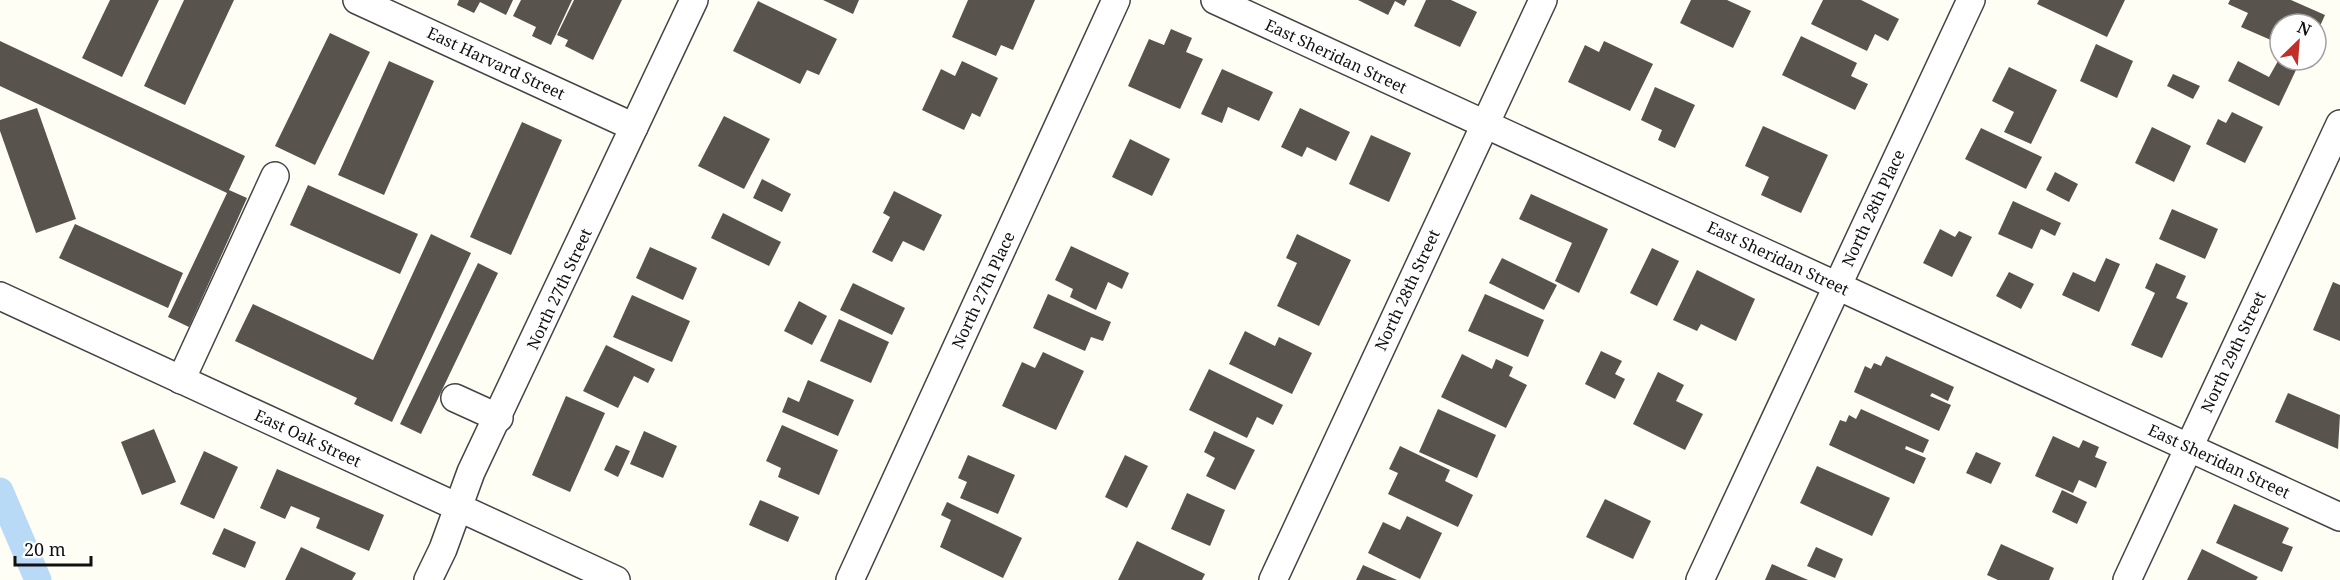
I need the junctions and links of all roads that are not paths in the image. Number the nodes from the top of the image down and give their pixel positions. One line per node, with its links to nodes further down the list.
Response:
1 (357, 0): 9 (street, East Harvard Street)
2 (694, 0): 9 (street, North 27th Street)
3 (1116, 0): 21 (street, North 27th Place)
4 (1215, 0): 7 (street, East Sheridan Street)
5 (1543, 0): 7 (street, North 28th Street)
6 (1971, 0): 11 (street, North 28th Place)
7 (1484, 124): 11 (street, East Sheridan Street); 22 (street, North 28th Street)
8 (2340, 124): 16 (street, North 29th Street)
9 (634, 127): 15 (street, North 27th Street)
10 (275, 176): 13 (street)
11 (1837, 285): 16 (street, East Sheridan Street); 23 (street, North 28th Place)
12 (0, 296): 13 (street, East Oak Street)
13 (181, 380): 17 (street, East Oak Street)
14 (455, 398): 15 (street)
15 (498, 418): 17 (street, North 27th Street)
16 (2189, 447): 18 (street, East Sheridan Street); 24 (street, North 29th Street)
17 (458, 508): 19 (street, North 27th Street); 20 (street, East Oak Street)
18 (2340, 517)
19 (428, 580)
20 (616, 580)
21 (850, 580)
22 (1273, 580)
23 (1700, 580)
24 (2127, 580)

